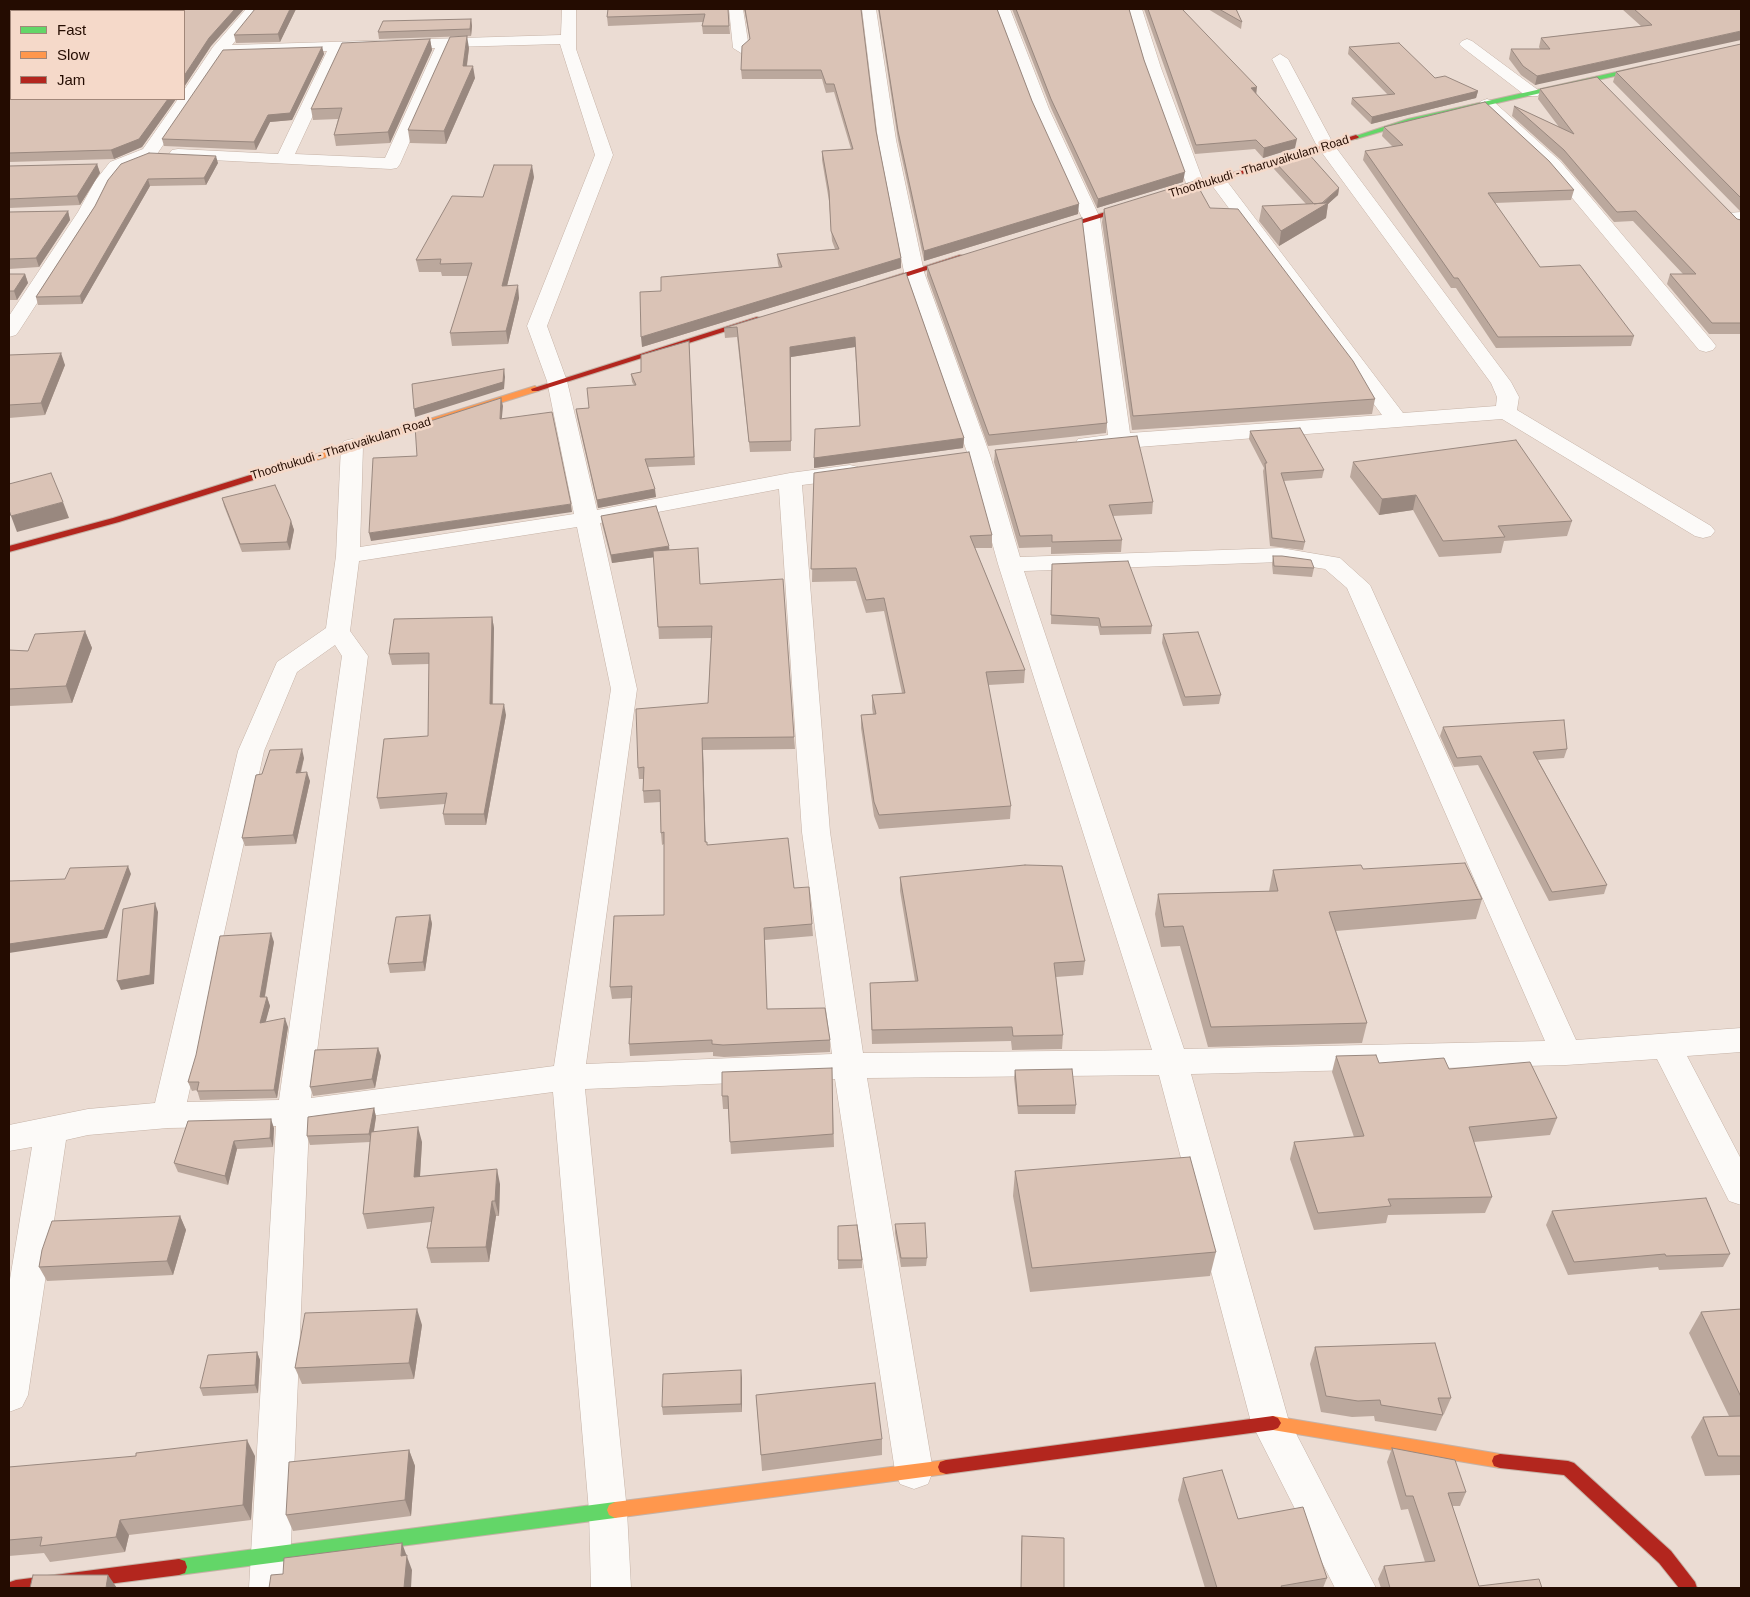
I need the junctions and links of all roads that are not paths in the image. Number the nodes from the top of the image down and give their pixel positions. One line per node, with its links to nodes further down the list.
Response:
1 (254, 9): 12 (street)
2 (569, 9): 7 (street)
3 (736, 9): 11 (street)
4 (869, 9): 33 (street)
5 (1003, 9): 29 (street)
6 (1135, 9): 25 (street)
7 (568, 39): 8 (street); 38 (street)
8 (445, 43): 10 (street); 21 (street)
9 (1467, 44): 17 (street)
10 (336, 47): 12 (street); 21 (street)
11 (742, 48)
12 (219, 50): 20 (street)
13 (1280, 59): 19 (street)
14 (1665, 63): 15 (main road, Thoothukudi - Tharuvaikulam Road)
15 (1598, 78): 16 (street); 17 (main road, Thoothukudi - Tharuvaikulam Road)
16 (1612, 92)
17 (1532, 93): 18 (main road, Thoothukudi - Tharuvaikulam Road)
18 (1487, 104): 19 (main road, Thoothukudi - Tharuvaikulam Road); 37 (street)
19 (1326, 146): 24 (main road, Thoothukudi - Tharuvaikulam Road); 39 (street)
20 (149, 153): 21 (street); 23 (street)
21 (285, 158)
22 (96, 166): 23 (street)
23 (116, 166): 28 (street)
24 (1218, 180): 25 (main road, Thoothukudi - Tharuvaikulam Road); 40 (street)
25 (1196, 186): 29 (main road, Thoothukudi - Tharuvaikulam Road)
26 (1721, 203): 30 (street)
27 (67, 212): 28 (street)
28 (86, 212): 36 (street)
29 (1091, 218): 31 (main road, Thoothukudi - Tharuvaikulam Road); 41 (street)
30 (1739, 219)
31 (1035, 235)
32 (970, 255): 33 (main road)
33 (914, 272): 34 (main road); 50 (street)
34 (858, 289)
35 (773, 315): 38 (main road, Thoothukudi - Tharuvaikulam Road)
36 (9, 331)
37 (1706, 346)
38 (557, 381): 42 (main road, Thoothukudi - Tharuvaikulam Road); 46 (street)
39 (1506, 412): 40 (street); 47 (street)
40 (1397, 420): 41 (street)
41 (1120, 440): 43 (street)
42 (352, 446): 48 (main road, Thoothukudi - Tharuvaikulam Road); 49 (street)
43 (1064, 446)
44 (866, 470): 45 (street)
45 (790, 480): 46 (street); 56 (street)
46 (587, 518): 49 (street); 57 (street)
47 (1703, 531)
48 (9, 549)
49 (348, 556): 51 (street)
50 (1010, 564): 54 (street); 55 (street)
51 (338, 631): 58 (street); 59 (street)
52 (1741, 1040): 53 (street)
53 (1666, 1046): 54 (street); 62 (street)
54 (1566, 1053): 55 (street)
55 (1172, 1062): 56 (street); 64 (street)
56 (849, 1066): 57 (street); 65 (street)
57 (568, 1077): 58 (street); 66 (street)
58 (293, 1113): 59 (street); 67 (street)
59 (168, 1115): 60 (street)
60 (51, 1130): 61 (street); 63 (street)
61 (9, 1138)
62 (1741, 1192)
63 (9, 1395)
64 (1270, 1422): 65 (main road); 71 (street); 72 (main road)
65 (914, 1471): 66 (main road)
66 (608, 1511): 67 (main road); 70 (street)
67 (269, 1555): 68 (main road); 69 (street)
68 (16, 1588)
69 (269, 1588)
70 (611, 1588)
71 (1356, 1588)
72 (1689, 1588)

